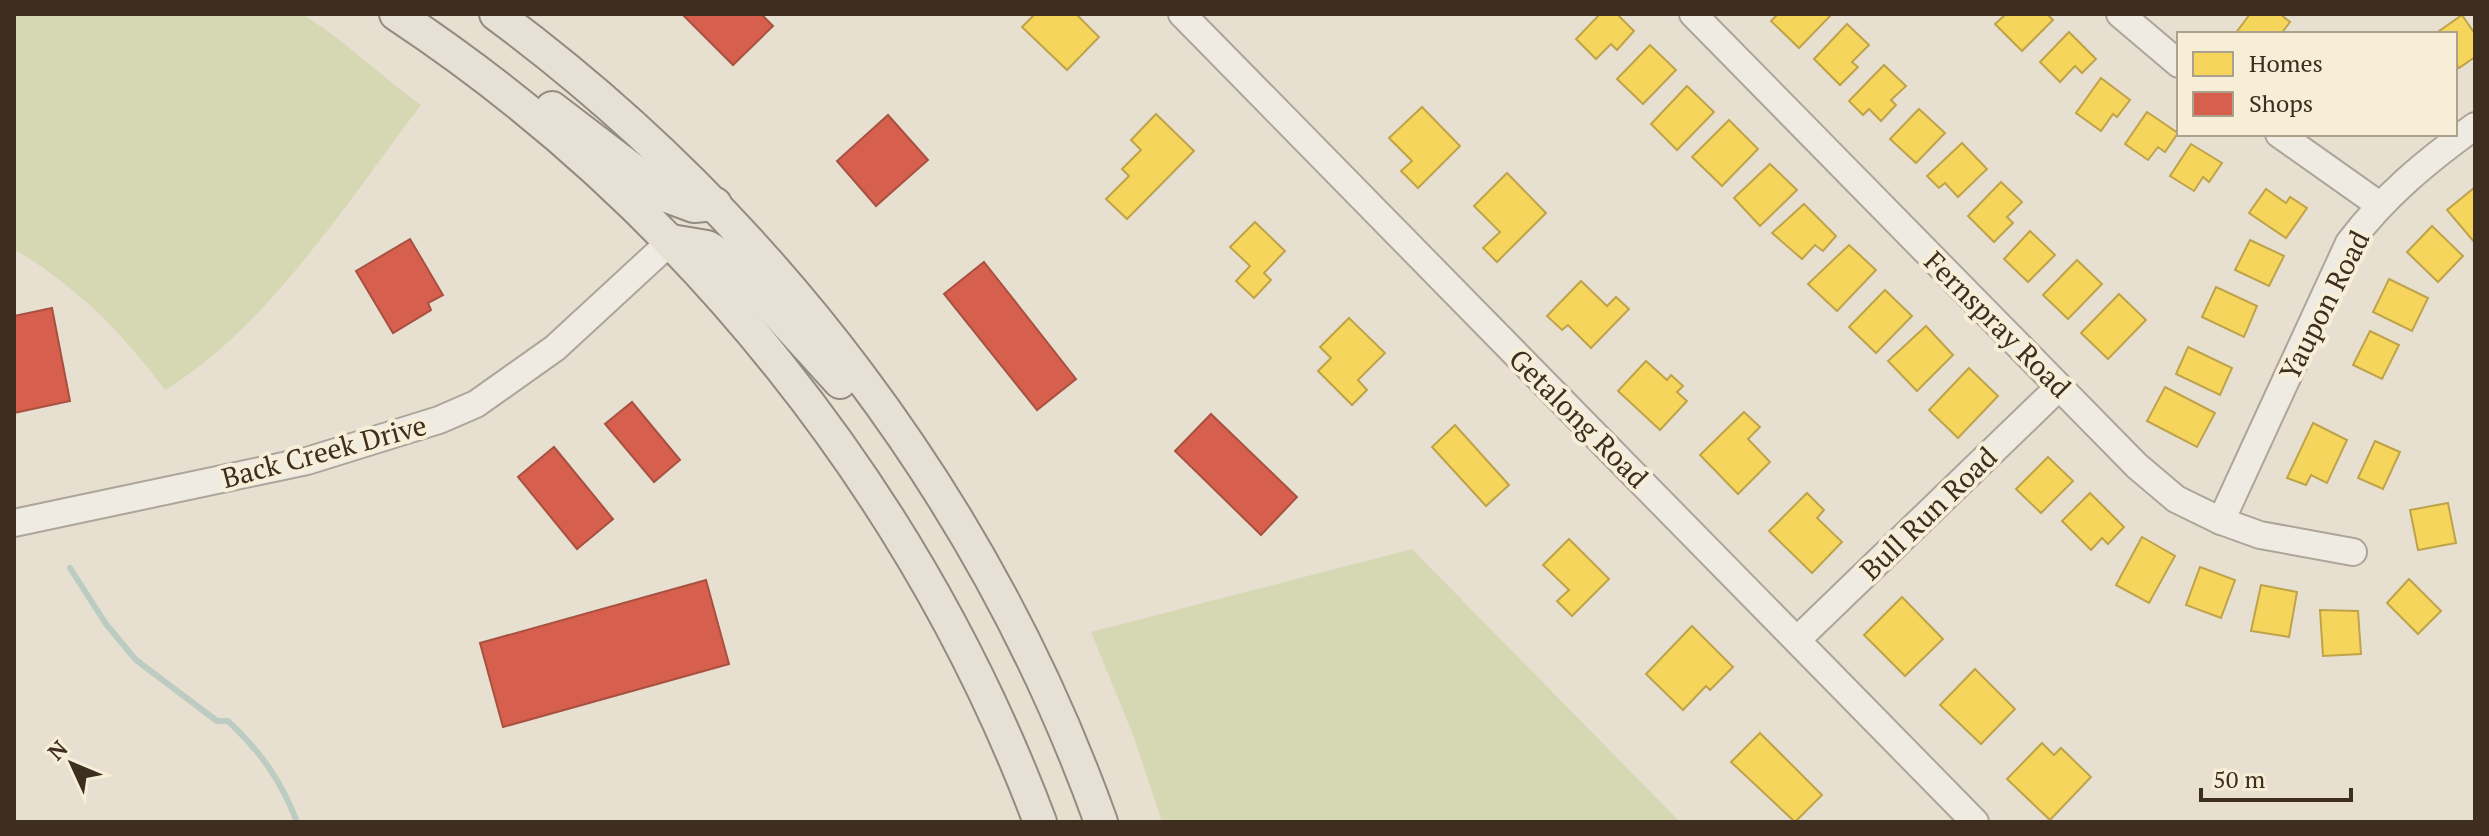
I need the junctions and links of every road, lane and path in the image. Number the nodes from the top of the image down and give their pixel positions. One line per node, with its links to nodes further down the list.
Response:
1 (496, 14): 9 (main road)
2 (1182, 14): 17 (street, Getalong Road)
3 (1693, 14): 12 (street, Fernspray Road)
4 (2120, 14): 6 (street)
5 (399, 16): 9 (main road); 11 (main road)
6 (2177, 62)
7 (2475, 126): 10 (street, Yaupon Road)
8 (2282, 136): 10 (street)
9 (715, 204): 15 (main road)
10 (2378, 204): 13 (street, Yaupon Road)
11 (671, 241): 14 (street, Back Creek Drive); 15 (main road); 18 (main road)
12 (2059, 387): 13 (street, Fernspray Road); 17 (street, Bull Run Road)
13 (2221, 521): 16 (street, Fernspray Road)
14 (14, 523)
15 (968, 540): 19 (main road)
16 (2353, 552)
17 (1797, 640): 20 (street, Getalong Road)
18 (1040, 822)
19 (1101, 822)
20 (1975, 822)

